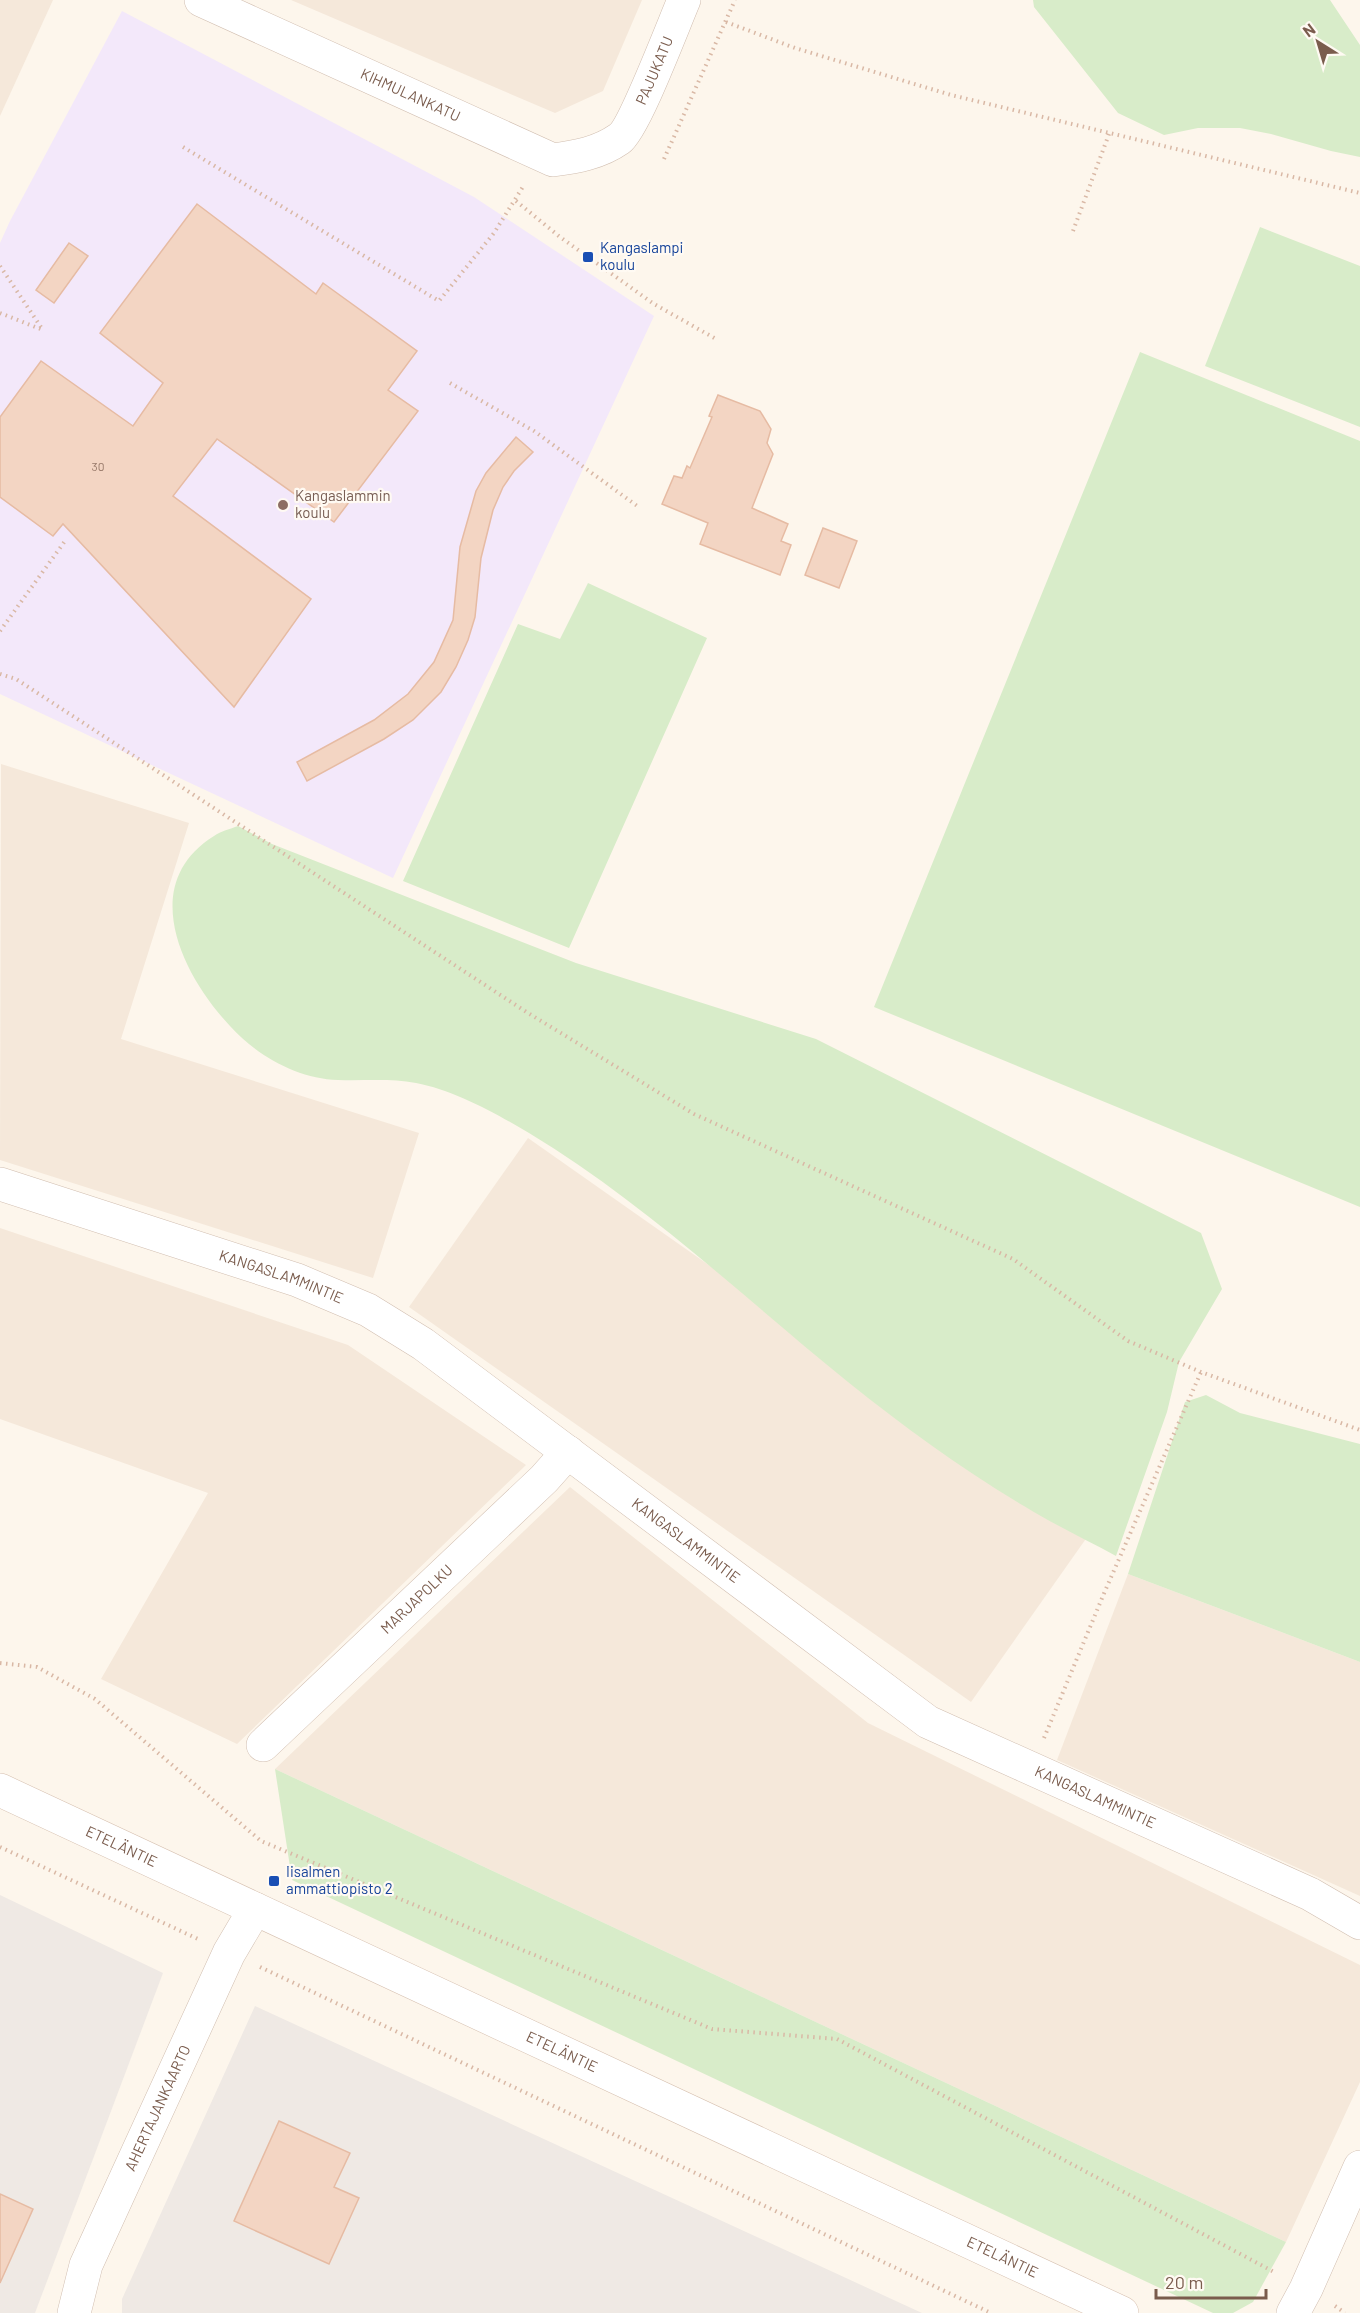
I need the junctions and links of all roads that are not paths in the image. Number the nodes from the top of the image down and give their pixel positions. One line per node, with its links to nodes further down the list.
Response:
1 (201, 0): 3 (street, KIHMULANKATU)
2 (684, 0): 3 (street, PAJUKATU)
3 (621, 138)
4 (0, 1184): 5 (street, KANGASLAMMINTIE)
5 (568, 1452): 6 (street, MARJAPOLKU); 9 (street, KANGASLAMMINTIE)
6 (264, 1745)
7 (0, 1790): 8 (street, ETELÄNTIE)
8 (255, 1909): 12 (street, AHERTAJANKAARTO); 13 (street, ETELÄNTIE)
9 (1360, 1923)
10 (1360, 2167): 11 (street)
11 (1299, 2301)
12 (74, 2313)
13 (1122, 2313)

